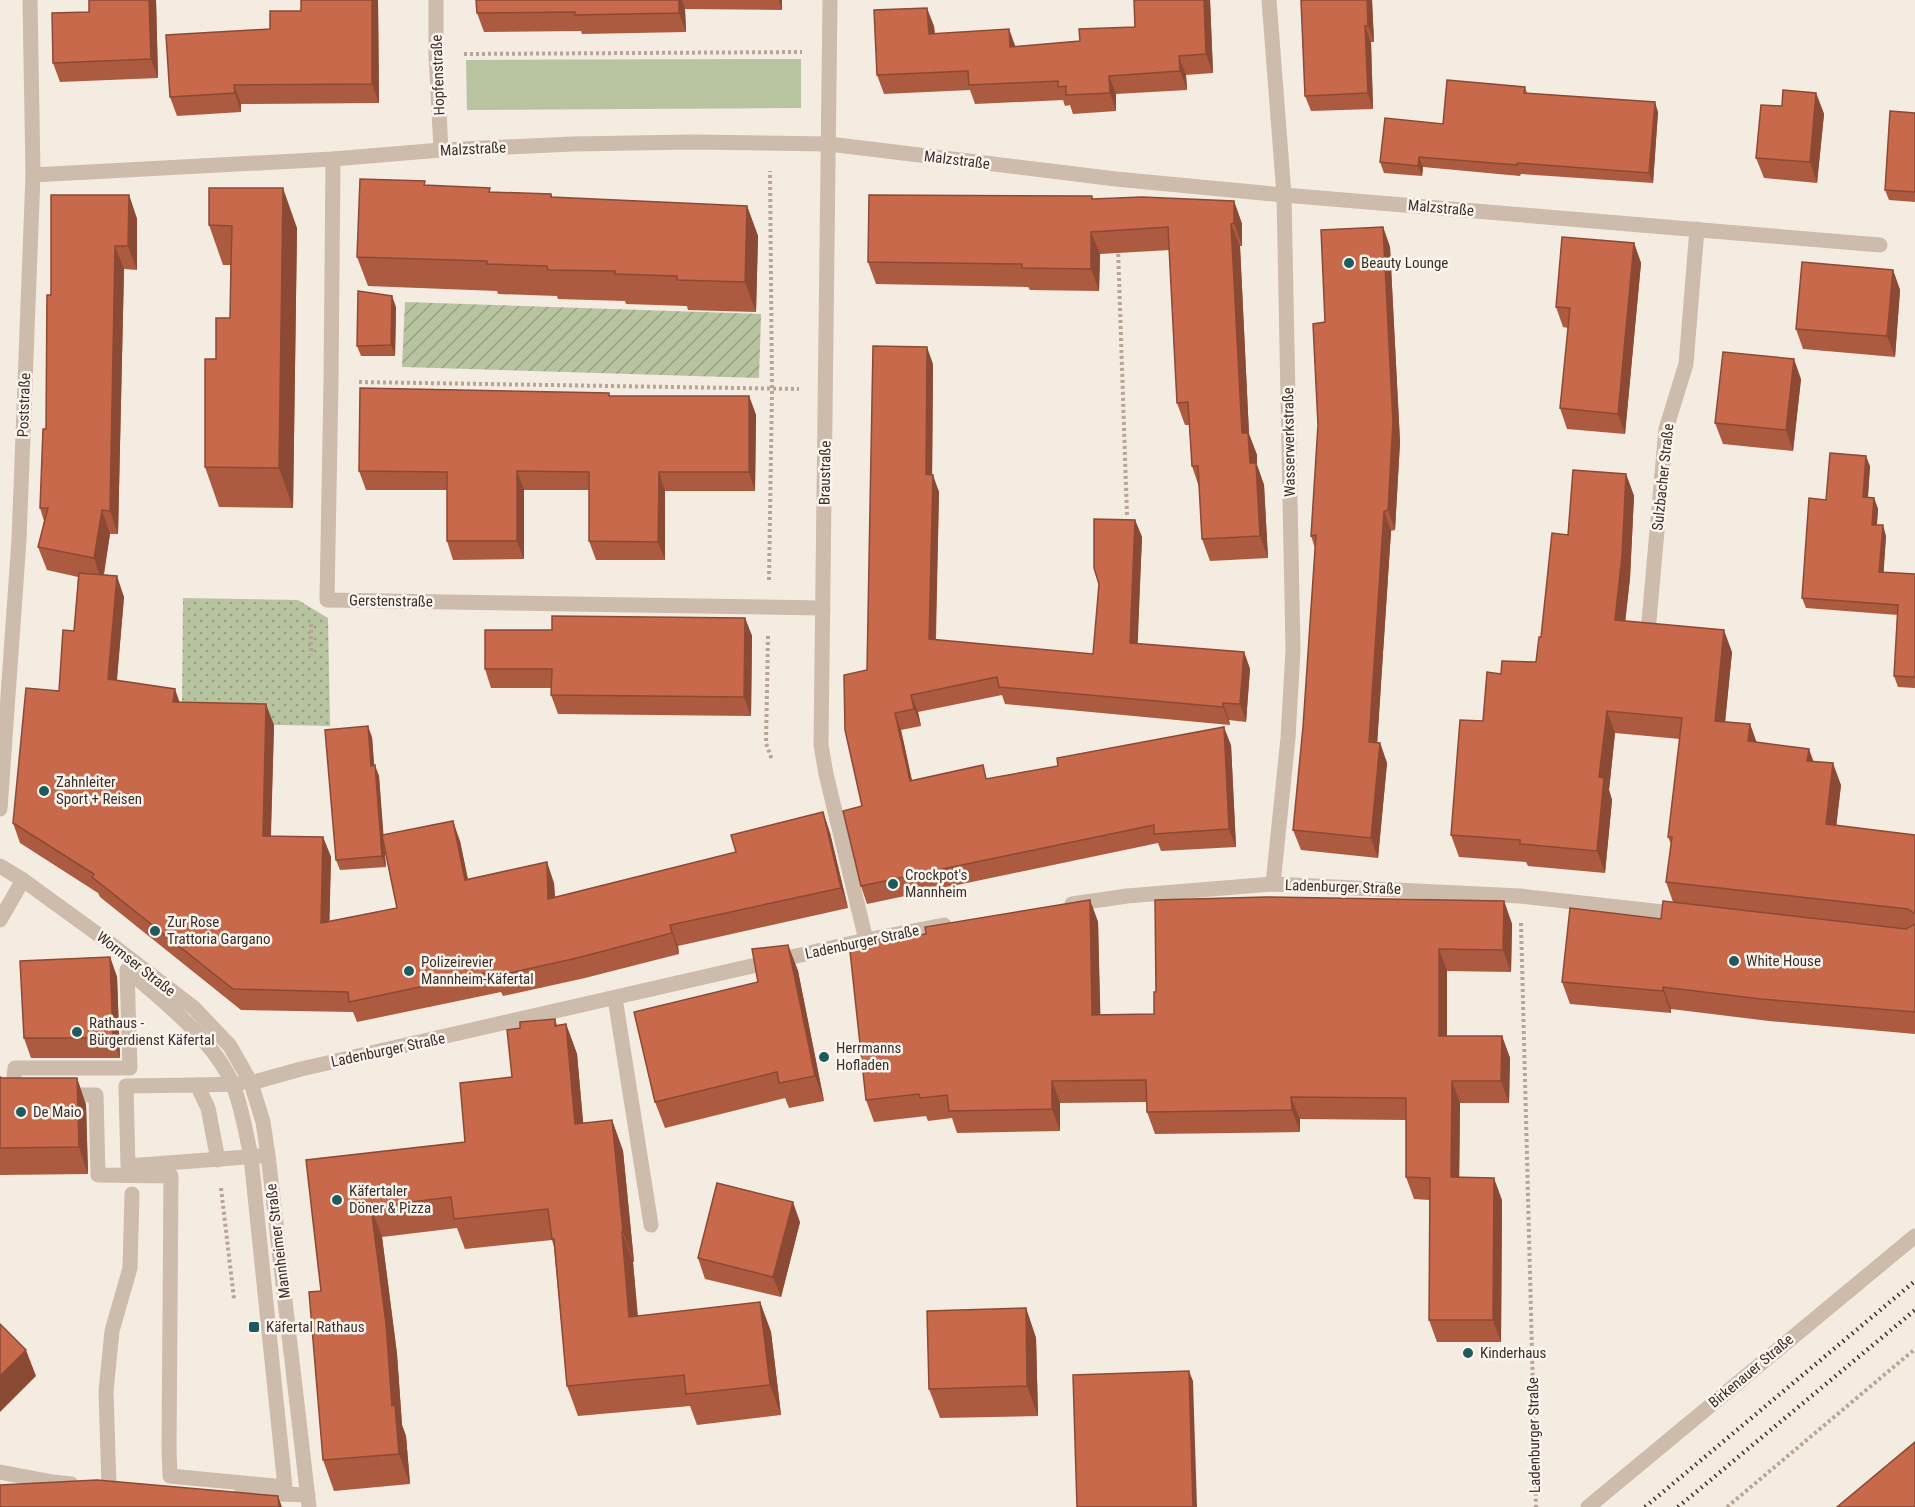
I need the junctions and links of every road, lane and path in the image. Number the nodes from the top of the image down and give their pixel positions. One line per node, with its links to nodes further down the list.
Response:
1 (30, 0): 11 (street, Poststraße)
2 (436, 0): 6 (street, Hopfenstraße)
3 (830, 0): 5 (street, Braustraße)
4 (1269, 0): 12 (street, Wasserwerkstraße)
5 (830, 52): 6 (path); 8 (street, Braustraße)
6 (436, 54): 9 (street, Hopfenstraße)
7 (770, 143): 8 (street, Malzstraße); 9 (street, Malzstraße); 17 (path)
8 (829, 144): 12 (street, Malzstraße); 18 (street, Braustraße)
9 (441, 150): 10 (street, Malzstraße)
10 (333, 159): 11 (street, Malzstraße); 16 (street, Gerstenstraße)
11 (33, 175): 24 (street, Poststraße)
12 (1284, 195): 13 (street, Malzstraße); 27 (street, Wasserwerkstraße)
13 (1697, 228): 15 (street, Malzstraße); 22 (street, Sulzbacher Straße)
14 (1118, 239): 19 (path)
15 (1880, 245)
16 (331, 382): 17 (path); 20 (street, Gerstenstraße)
17 (772, 389): 18 (path); 20 (path)
18 (826, 390): 21 (street, Braustraße)
19 (1126, 516)
20 (768, 607): 21 (street, Gerstenstraße); 23 (path)
21 (823, 608): 33 (street, Braustraße)
22 (1649, 621)
23 (772, 760)
24 (0, 809)
25 (0, 866): 26 (street, Wormser Straße)
26 (23, 880): 31 (street); 35 (street, Wormser Straße)
27 (1273, 884): 28 (street, Ladenburger Straße); 29 (street, Ladenburger Straße)
28 (1520, 896): 30 (street, Ladenburger Straße); 48 (path, Ladenburger Straße)
29 (1060, 906)
30 (1694, 915)
31 (0, 920)
32 (960, 922): 33 (street, Ladenburger Straße)
33 (866, 940): 34 (street, Ladenburger Straße)
34 (615, 998): 35 (street, Ladenburger Straße); 42 (street)
35 (251, 1083): 36 (street, Ladenburger Straße); 38 (street, Mannheimer Straße)
36 (232, 1084): 37 (street, Ladenburger Straße); 39 (street); 39 (street)
37 (197, 1085): 40 (street); 40 (street, Ladenburger Straße)
38 (268, 1155): 39 (street); 47 (street, Mannheimer Straße)
39 (251, 1157): 40 (street)
40 (218, 1160)
41 (132, 1194): 45 (street)
42 (651, 1225)
43 (1915, 1236): 49 (street, Birkenauer Straße)
44 (1915, 1349): 50 (path)
45 (0, 1472)
46 (165, 1489): 47 (street)
47 (309, 1501)
48 (1536, 1507)
49 (1588, 1507)
50 (1727, 1507)

